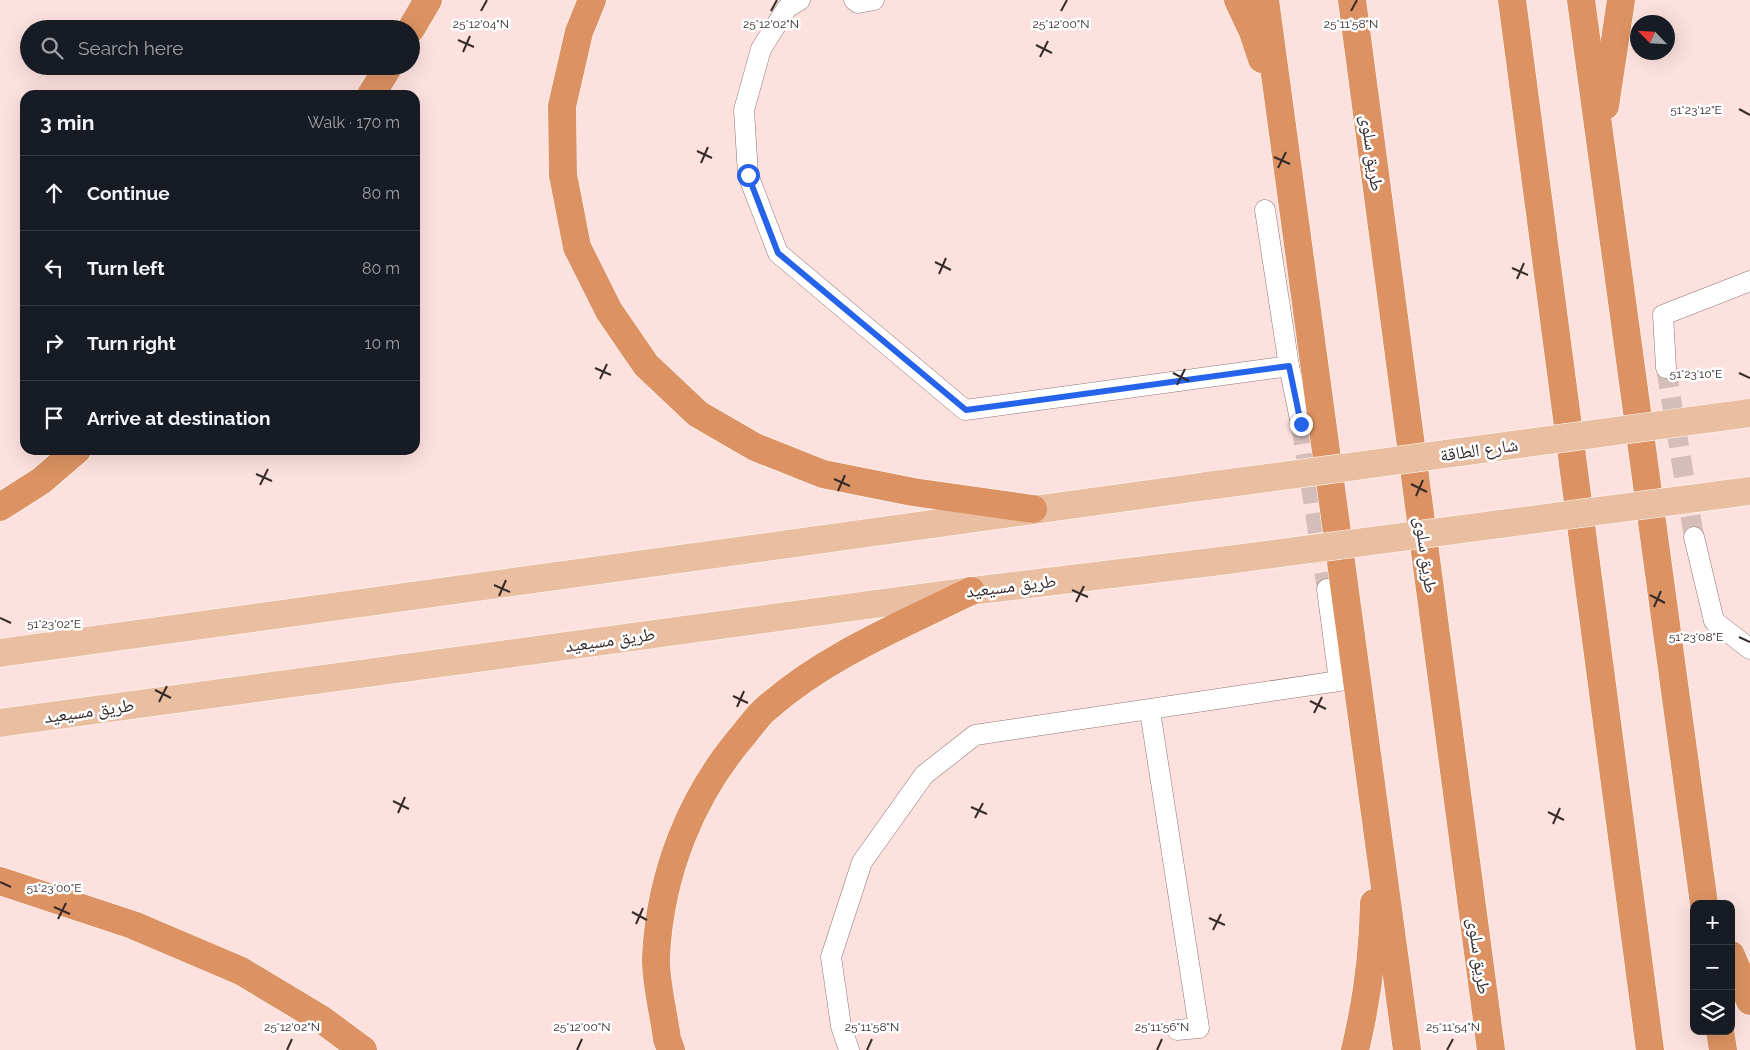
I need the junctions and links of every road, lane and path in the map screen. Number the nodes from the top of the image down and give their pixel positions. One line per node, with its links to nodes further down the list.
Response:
1 (428, 0): 12 (highway)
2 (592, 0): 26 (highway)
3 (800, 0): 19 (street)
4 (854, 0): 5 (street)
5 (874, 0)
6 (1238, 0): 15 (highway)
7 (1265, 0): 15 (highway)
8 (1352, 0): 48 (highway, طريق سلوى)
9 (1512, 0): 49 (highway)
10 (1581, 0): 16 (highway)
11 (1621, 0): 16 (highway)
12 (416, 20)
13 (383, 75): 14 (highway)
14 (374, 90)
15 (1282, 126): 34 (highway)
16 (1600, 140): 35 (highway)
17 (1265, 210): 19 (street)
18 (1750, 281): 20 (street)
19 (1289, 366): 22 (street)
20 (1666, 368)
21 (1750, 413): 26 (main road, شارع الطاقة, bridge)
22 (1301, 424)
23 (71, 455): 25 (highway)
24 (1750, 490): 29 (main road, طريق مسيعيد, bridge)
25 (0, 507)
26 (1033, 509): 31 (main road)
27 (1694, 536): 30 (street)
28 (1327, 589): 32 (street)
29 (971, 591): 33 (main road, طريق مسيعيد); 44 (highway)
30 (1750, 649)
31 (0, 653)
32 (1150, 711): 41 (street); 45 (street)
33 (0, 723)
34 (1377, 827): 46 (highway); 47 (highway)
35 (1698, 858): 37 (highway); 38 (highway)
36 (0, 881): 43 (highway)
37 (1703, 900)
38 (1713, 900)
39 (1735, 965): 40 (highway)
40 (1750, 1001)
41 (1177, 1030)
42 (1721, 1035): 50 (highway)
43 (363, 1050)
44 (671, 1050)
45 (849, 1050)
46 (1355, 1050)
47 (1407, 1050)
48 (1491, 1050)
49 (1650, 1050)
50 (1723, 1050)

